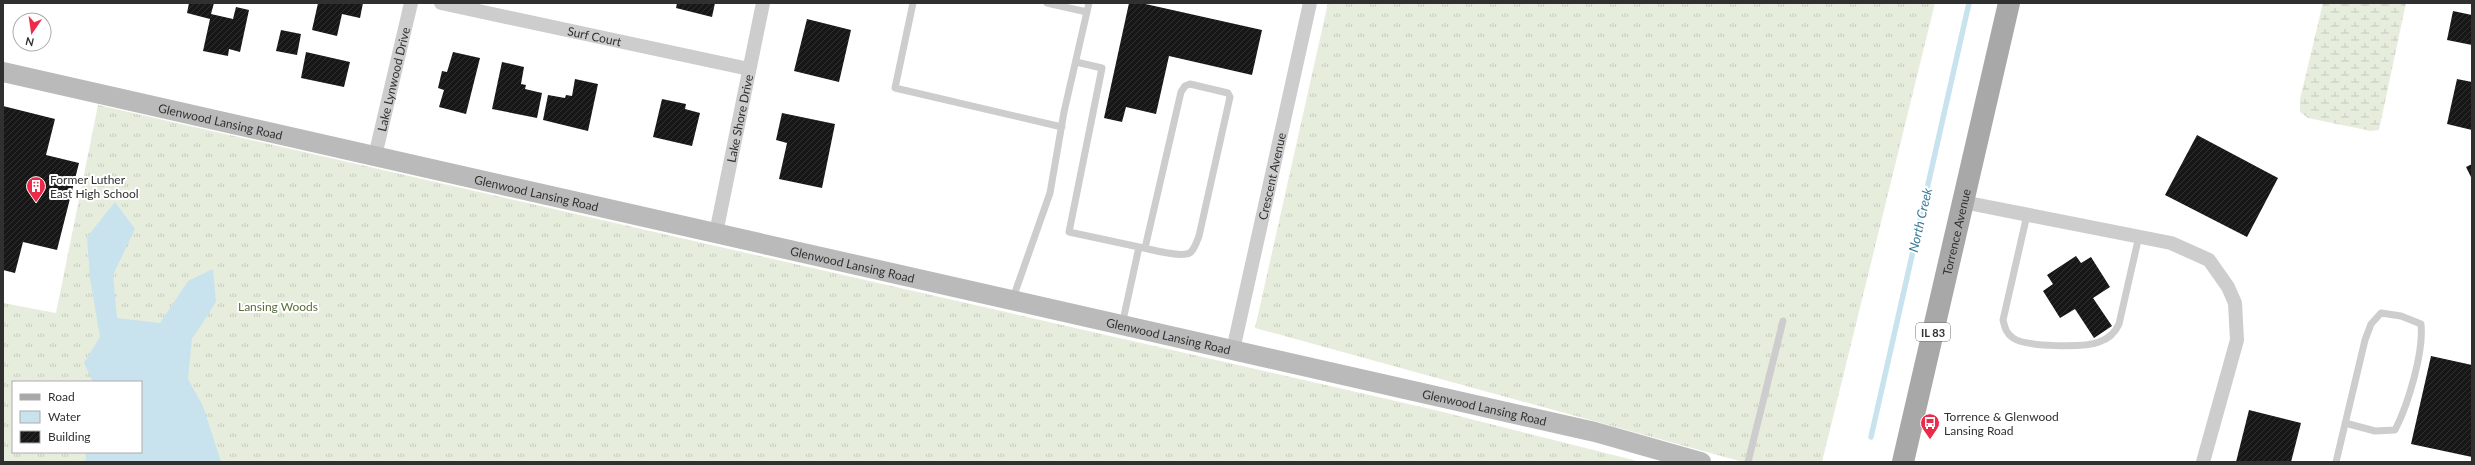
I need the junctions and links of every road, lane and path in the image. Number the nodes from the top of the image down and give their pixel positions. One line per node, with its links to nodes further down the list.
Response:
1 (411, 3): 14 (street, Lake Lynwood Drive)
2 (441, 3): 11 (street, Surf Court)
3 (763, 3): 11 (street, Lake Shore Drive)
4 (913, 3): 13 (lane)
5 (1046, 3): 9 (lane)
6 (1089, 3): 9 (lane)
7 (1310, 3): 23 (street, Crescent Avenue)
8 (2009, 3): 15 (main road, Torrence Avenue / IL 83)
9 (1087, 12): 10 (lane)
10 (1076, 62): 13 (lane); 19 (lane)
11 (749, 70): 17 (street, Lake Shore Drive)
12 (3, 72): 14 (main road, Glenwood Lansing Road)
13 (1062, 127): 20 (lane)
14 (375, 156): 17 (main road, Glenwood Lansing Road)
15 (1963, 202): 16 (street); 27 (main road, Torrence Avenue / IL 83)
16 (2027, 215): 18 (street); 18 (lane)
17 (716, 233): 20 (main road, Glenwood Lansing Road)
18 (2138, 236): 28 (street)
19 (1142, 247): 19 (lane); 22 (lane)
20 (1012, 300): 22 (main road, Glenwood Lansing Road)
21 (1783, 321): 26 (lane)
22 (1122, 325): 23 (main road, Glenwood Lansing Road)
23 (1233, 350): 25 (main road, Glenwood Lansing Road)
24 (2345, 423): 24 (lane); 29 (lane)
25 (1701, 462)
26 (1748, 462)
27 (1903, 462)
28 (2203, 462)
29 (2336, 462)

